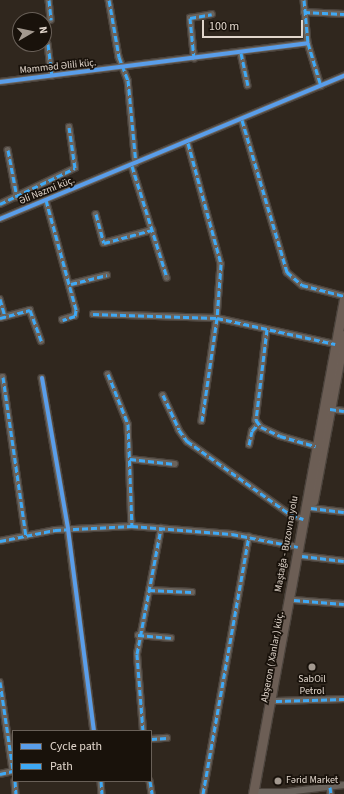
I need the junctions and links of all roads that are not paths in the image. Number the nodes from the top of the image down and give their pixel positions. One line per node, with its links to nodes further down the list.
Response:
1 (48, 0): 4 (street)
2 (109, 0): 12 (street)
3 (304, 0): 5 (street)
4 (50, 12)
5 (304, 12): 7 (street); 8 (street)
6 (212, 14): 11 (street)
7 (344, 14)
8 (308, 43): 10 (street, Məmməd Əlili küç.); 17 (street)
9 (49, 52): 13 (street)
10 (241, 53): 11 (street, Məmməd Əlili küç.); 16 (street)
11 (194, 59): 12 (street, Məmməd Əlili küç.)
12 (123, 69): 13 (street, Məmməd Əlili küç.); 22 (street)
13 (52, 76): 15 (street, Məmməd Əlili küç.)
14 (344, 76): 17 (street, Əli Nəzmi küç.)
15 (0, 82)
16 (248, 84)
17 (321, 86): 18 (street, Əli Nəzmi küç.)
18 (242, 120): 20 (street, Əli Nəzmi küç.); 32 (street)
19 (69, 128): 23 (street)
20 (188, 143): 22 (street, Əli Nəzmi küç.); 37 (street)
21 (8, 150): 23 (street)
22 (134, 165): 24 (street, Əli Nəzmi küç.); 28 (street)
23 (17, 197): 25 (street)
24 (46, 200): 27 (street, Əli Nəzmi küç.); 31 (street)
25 (0, 204)
26 (96, 214): 28 (street)
27 (0, 219)
28 (152, 230): 30 (street)
29 (107, 275): 31 (street)
30 (166, 278)
31 (71, 284): 38 (street)
32 (344, 296)
33 (0, 299): 36 (street)
34 (344, 299): 42 (main road, Maştağa - Buzovna yolu)
35 (93, 314): 37 (street)
36 (3, 317): 41 (street)
37 (217, 318): 39 (street); 49 (street)
38 (63, 320)
39 (267, 329): 42 (street); 50 (street)
40 (344, 335): 47 (main road, Abşeron ( Xanlar ) küç.)
41 (41, 341)
42 (335, 344): 52 (main road, Maştağa - Buzovna yolu)
43 (108, 374): 53 (street)
44 (3, 377): 61 (street)
45 (42, 378): 60 (street)
46 (162, 395): 57 (street)
47 (330, 409): 48 (street); 55 (main road, Abşeron ( Xanlar ) küç.)
48 (344, 411)
49 (202, 421)
50 (258, 424): 51 (street); 52 (street)
51 (249, 445)
52 (316, 446): 57 (main road, Maştağa - Buzovna yolu)
53 (130, 459): 54 (street); 58 (street)
54 (176, 464)
55 (311, 508): 56 (street); 65 (main road, Abşeron ( Xanlar ) küç.)
56 (344, 512)
57 (303, 519): 64 (main road, Maştağa - Buzovna yolu)
58 (132, 526): 59 (street); 60 (street)
59 (161, 528): 62 (street); 67 (street)
60 (68, 529): 61 (street); 76 (street)
61 (26, 536): 63 (street)
62 (249, 538): 64 (street); 92 (street)
63 (0, 541)
64 (298, 547): 74 (main road, Maştağa - Buzovna yolu)
65 (302, 556): 66 (street); 69 (main road, Abşeron ( Xanlar ) küç.)
66 (344, 561)
67 (149, 590): 68 (street); 71 (street)
68 (192, 592)
69 (294, 600): 70 (street); 74 (main road, Abşeron ( Xanlar ) küç.)
70 (344, 604)
71 (138, 635): 72 (street); 77 (street)
72 (171, 638)
73 (0, 682): 80 (street)
74 (273, 700): 75 (street); 88 (main road, Maştağa - Buzovna yolu)
75 (344, 700)
76 (94, 730)
77 (143, 730)
78 (167, 738): 79 (street)
79 (152, 739)
80 (12, 764)
81 (12, 771): 82 (street)
82 (0, 774)
83 (15, 782): 89 (street)
84 (101, 782): 90 (street)
85 (150, 782): 91 (street)
86 (344, 785): 87 (street)
87 (330, 787): 88 (street); 93 (street)
88 (257, 793)
89 (16, 794)
90 (102, 794)
91 (152, 794)
92 (203, 794)
93 (331, 794)

